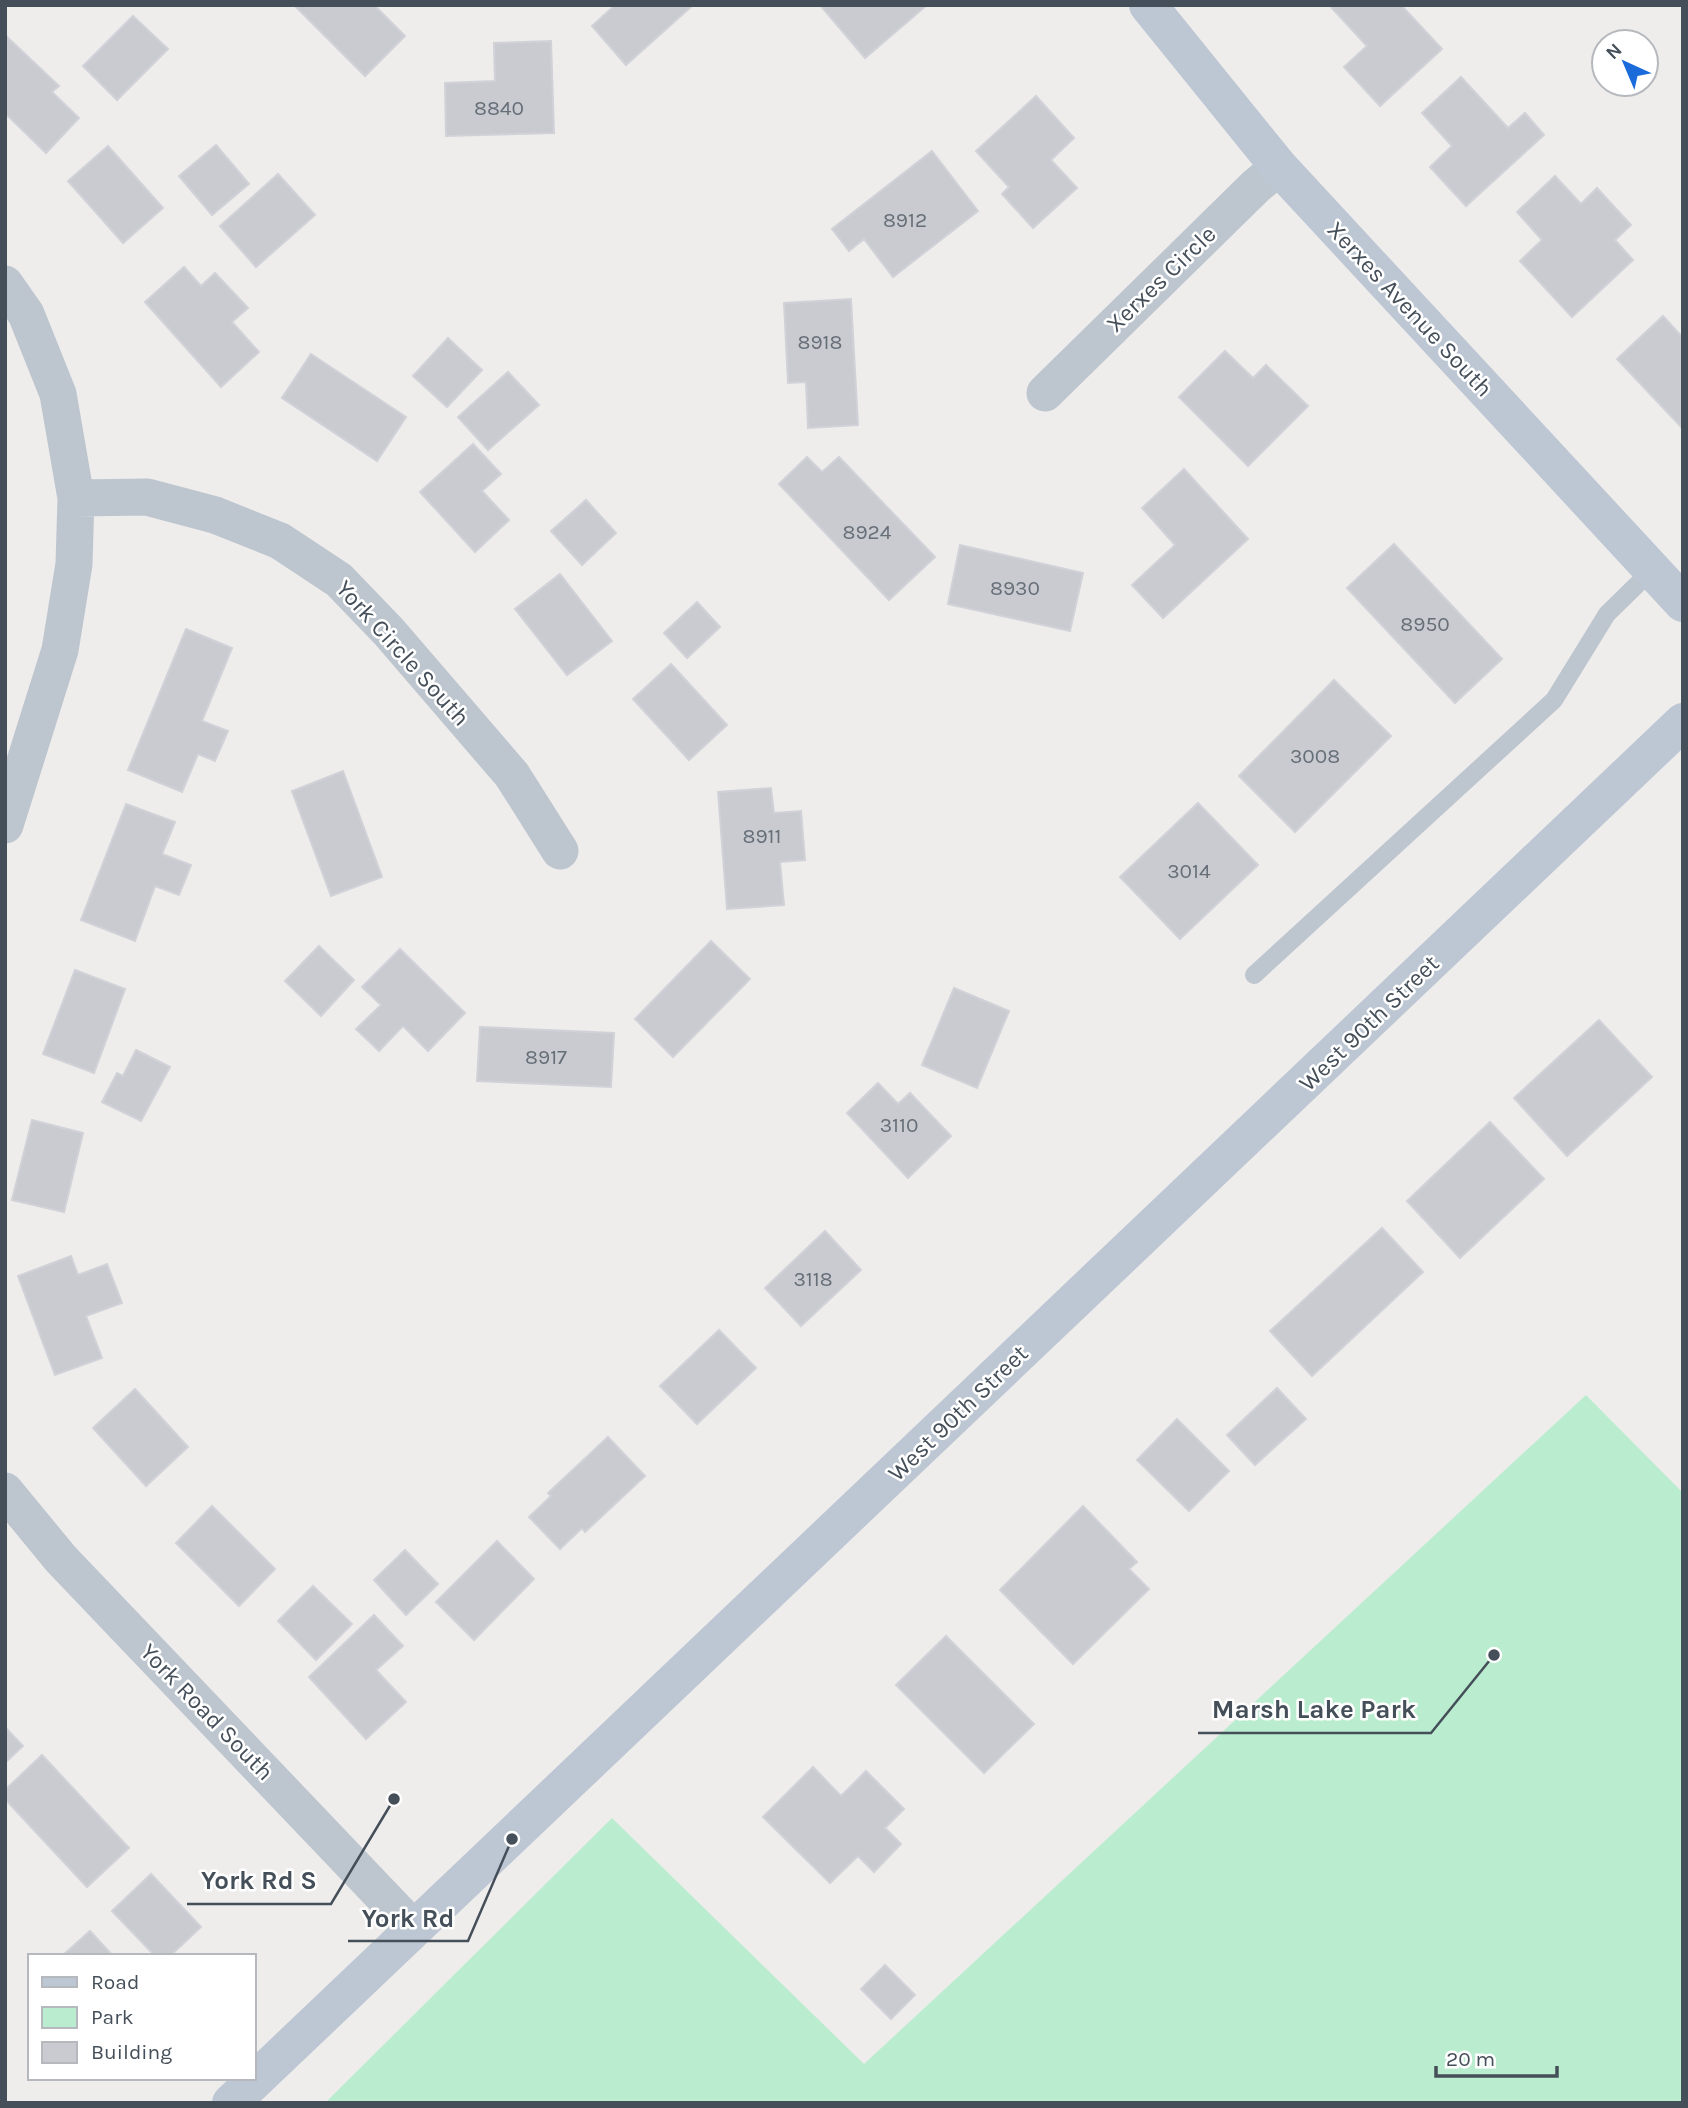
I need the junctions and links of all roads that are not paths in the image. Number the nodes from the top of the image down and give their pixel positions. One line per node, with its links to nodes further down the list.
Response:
1 (1148, 5): 2 (street, Xerxes Avenue South)
2 (1279, 167): 4 (street, Xerxes Circle); 6 (street, Xerxes Avenue South)
3 (5, 284): 5 (street)
4 (1045, 393)
5 (76, 498): 9 (street); 10 (street, York Circle South)
6 (1651, 570): 7 (street, Xerxes Avenue South); 11 (lane)
7 (1683, 603)
8 (1683, 722): 13 (street, West 90th Street)
9 (5, 825)
10 (560, 851)
11 (1254, 975)
12 (5, 1491): 13 (street, York Road South)
13 (414, 1930): 14 (street, West 90th Street)
14 (256, 2079)
15 (255, 2080): 16 (street, West 90th Street)
16 (231, 2103)

